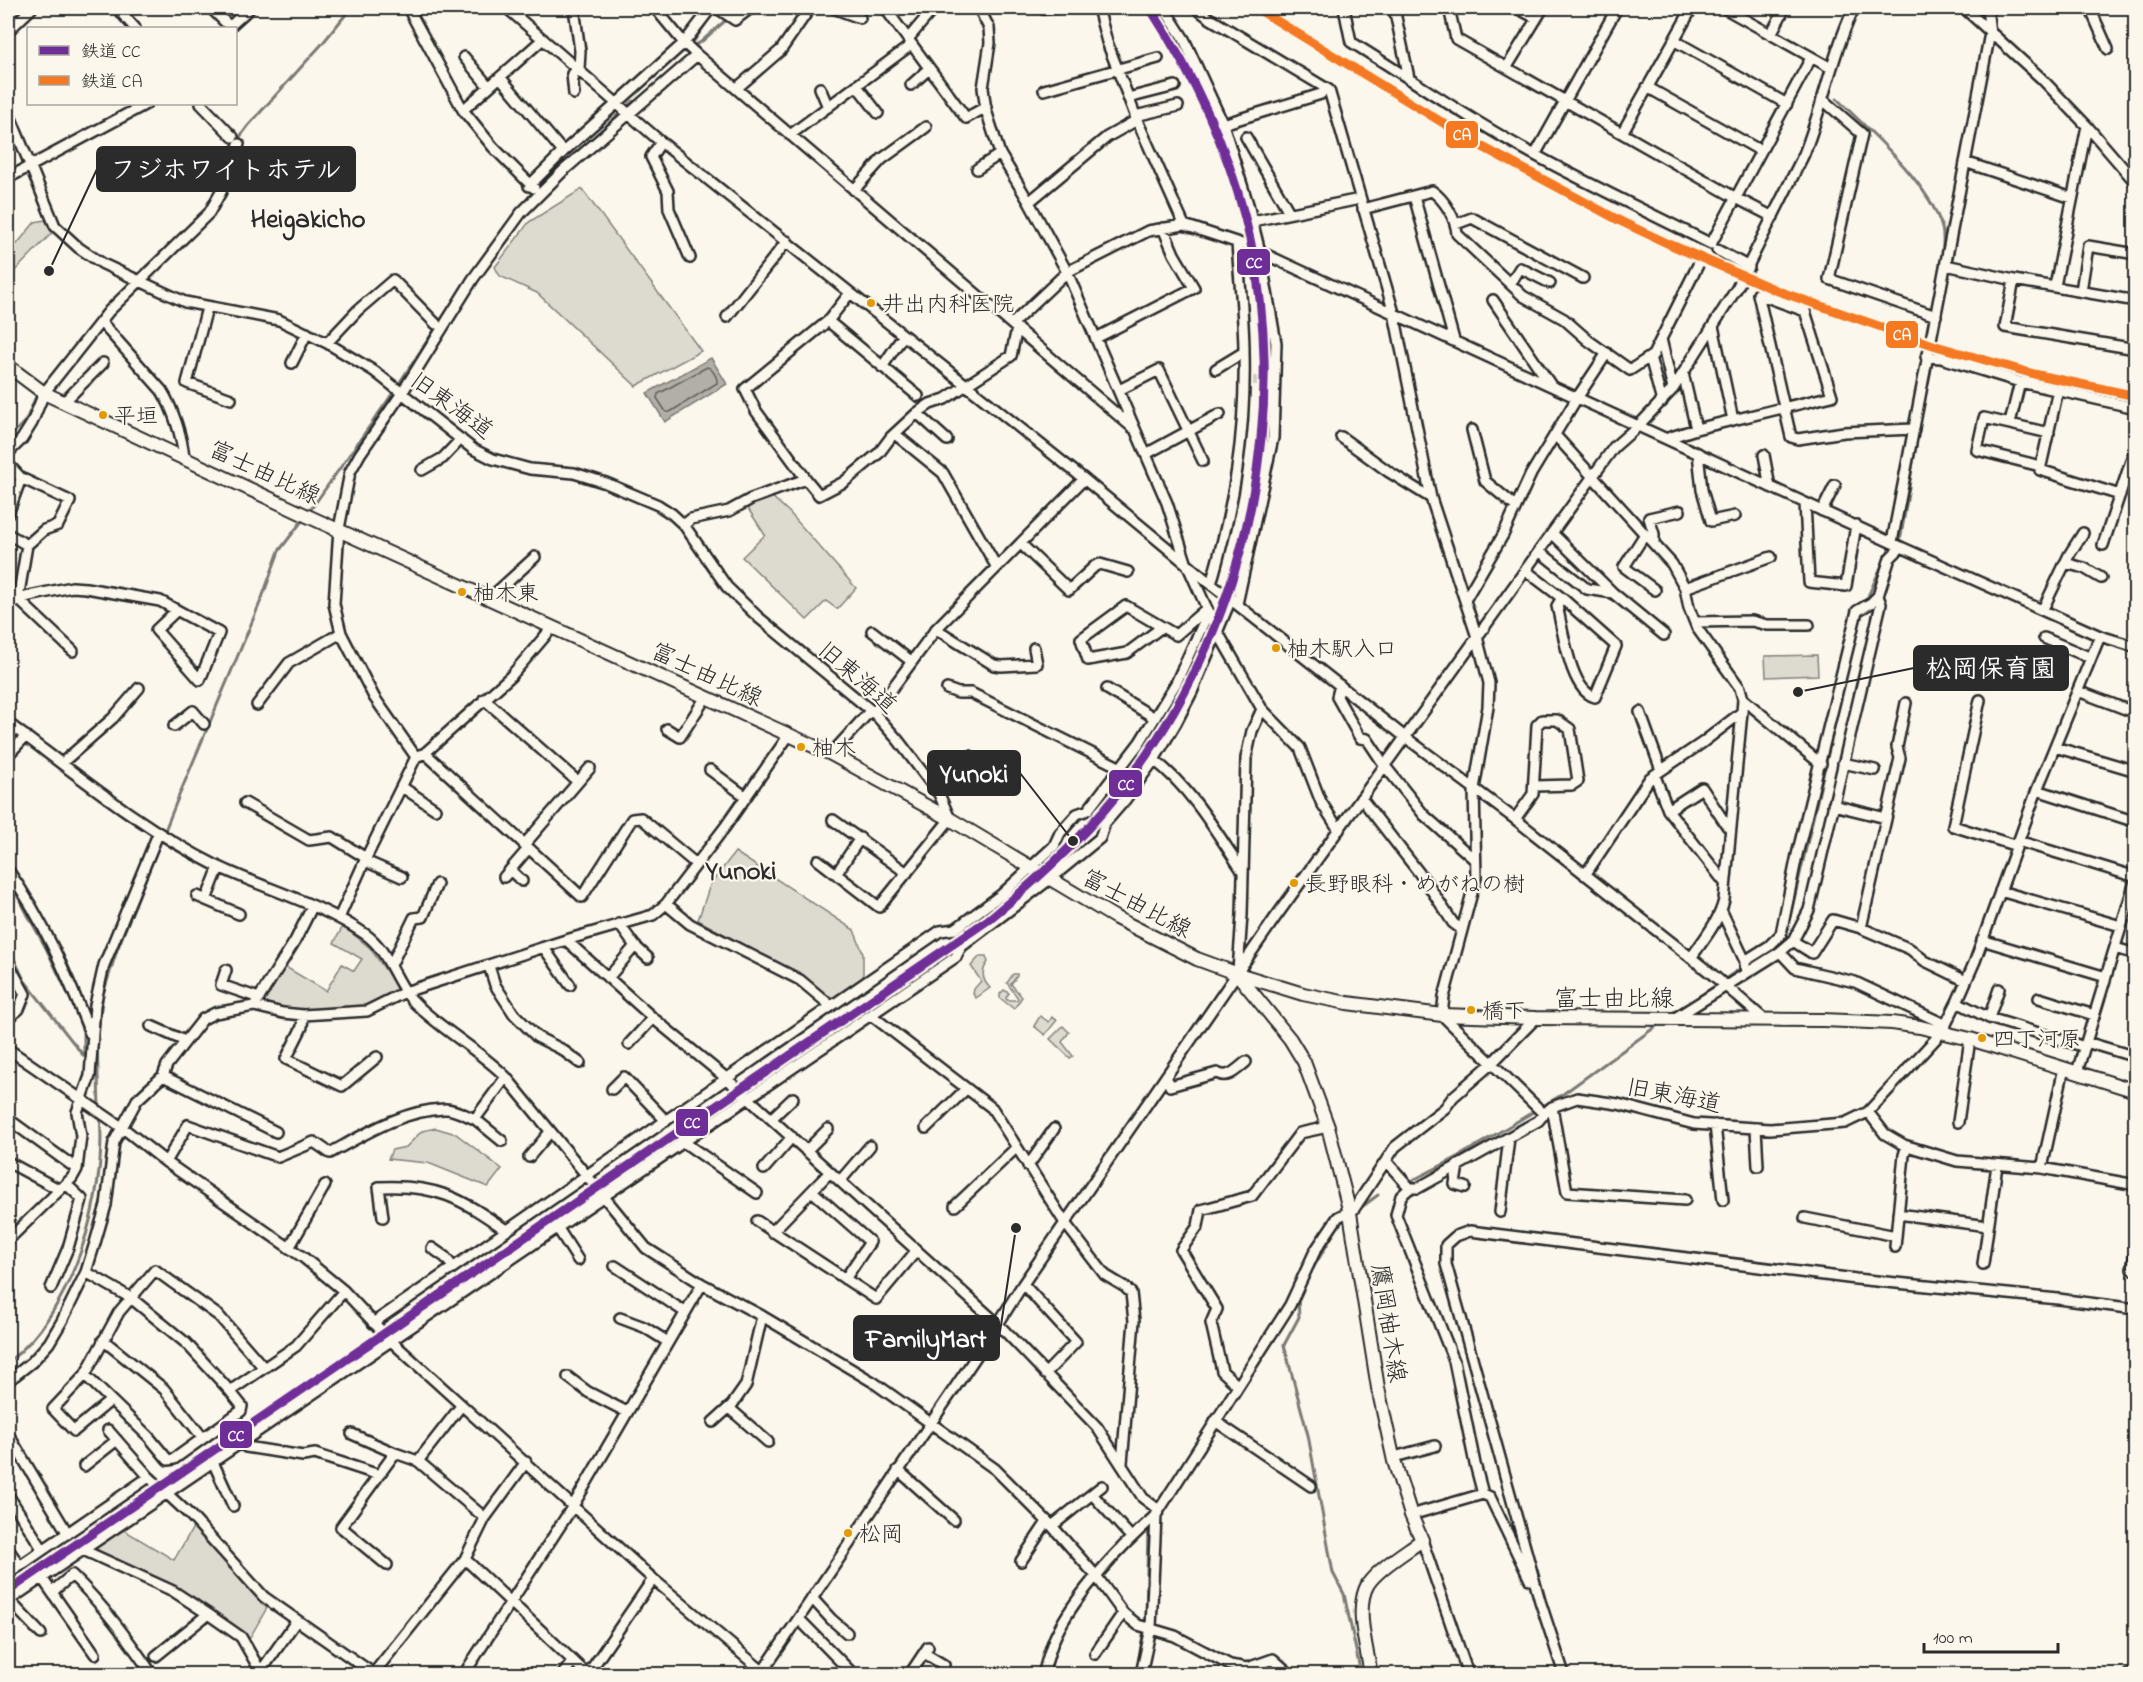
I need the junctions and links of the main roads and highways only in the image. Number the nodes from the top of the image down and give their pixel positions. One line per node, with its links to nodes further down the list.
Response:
1 (8, 366): 2 (main road, 富士由比線)
2 (1238, 974): 3 (main road, 富士由比線); 4 (main road, 鷹岡柚木線)
3 (2136, 1091)
4 (1371, 1674)

